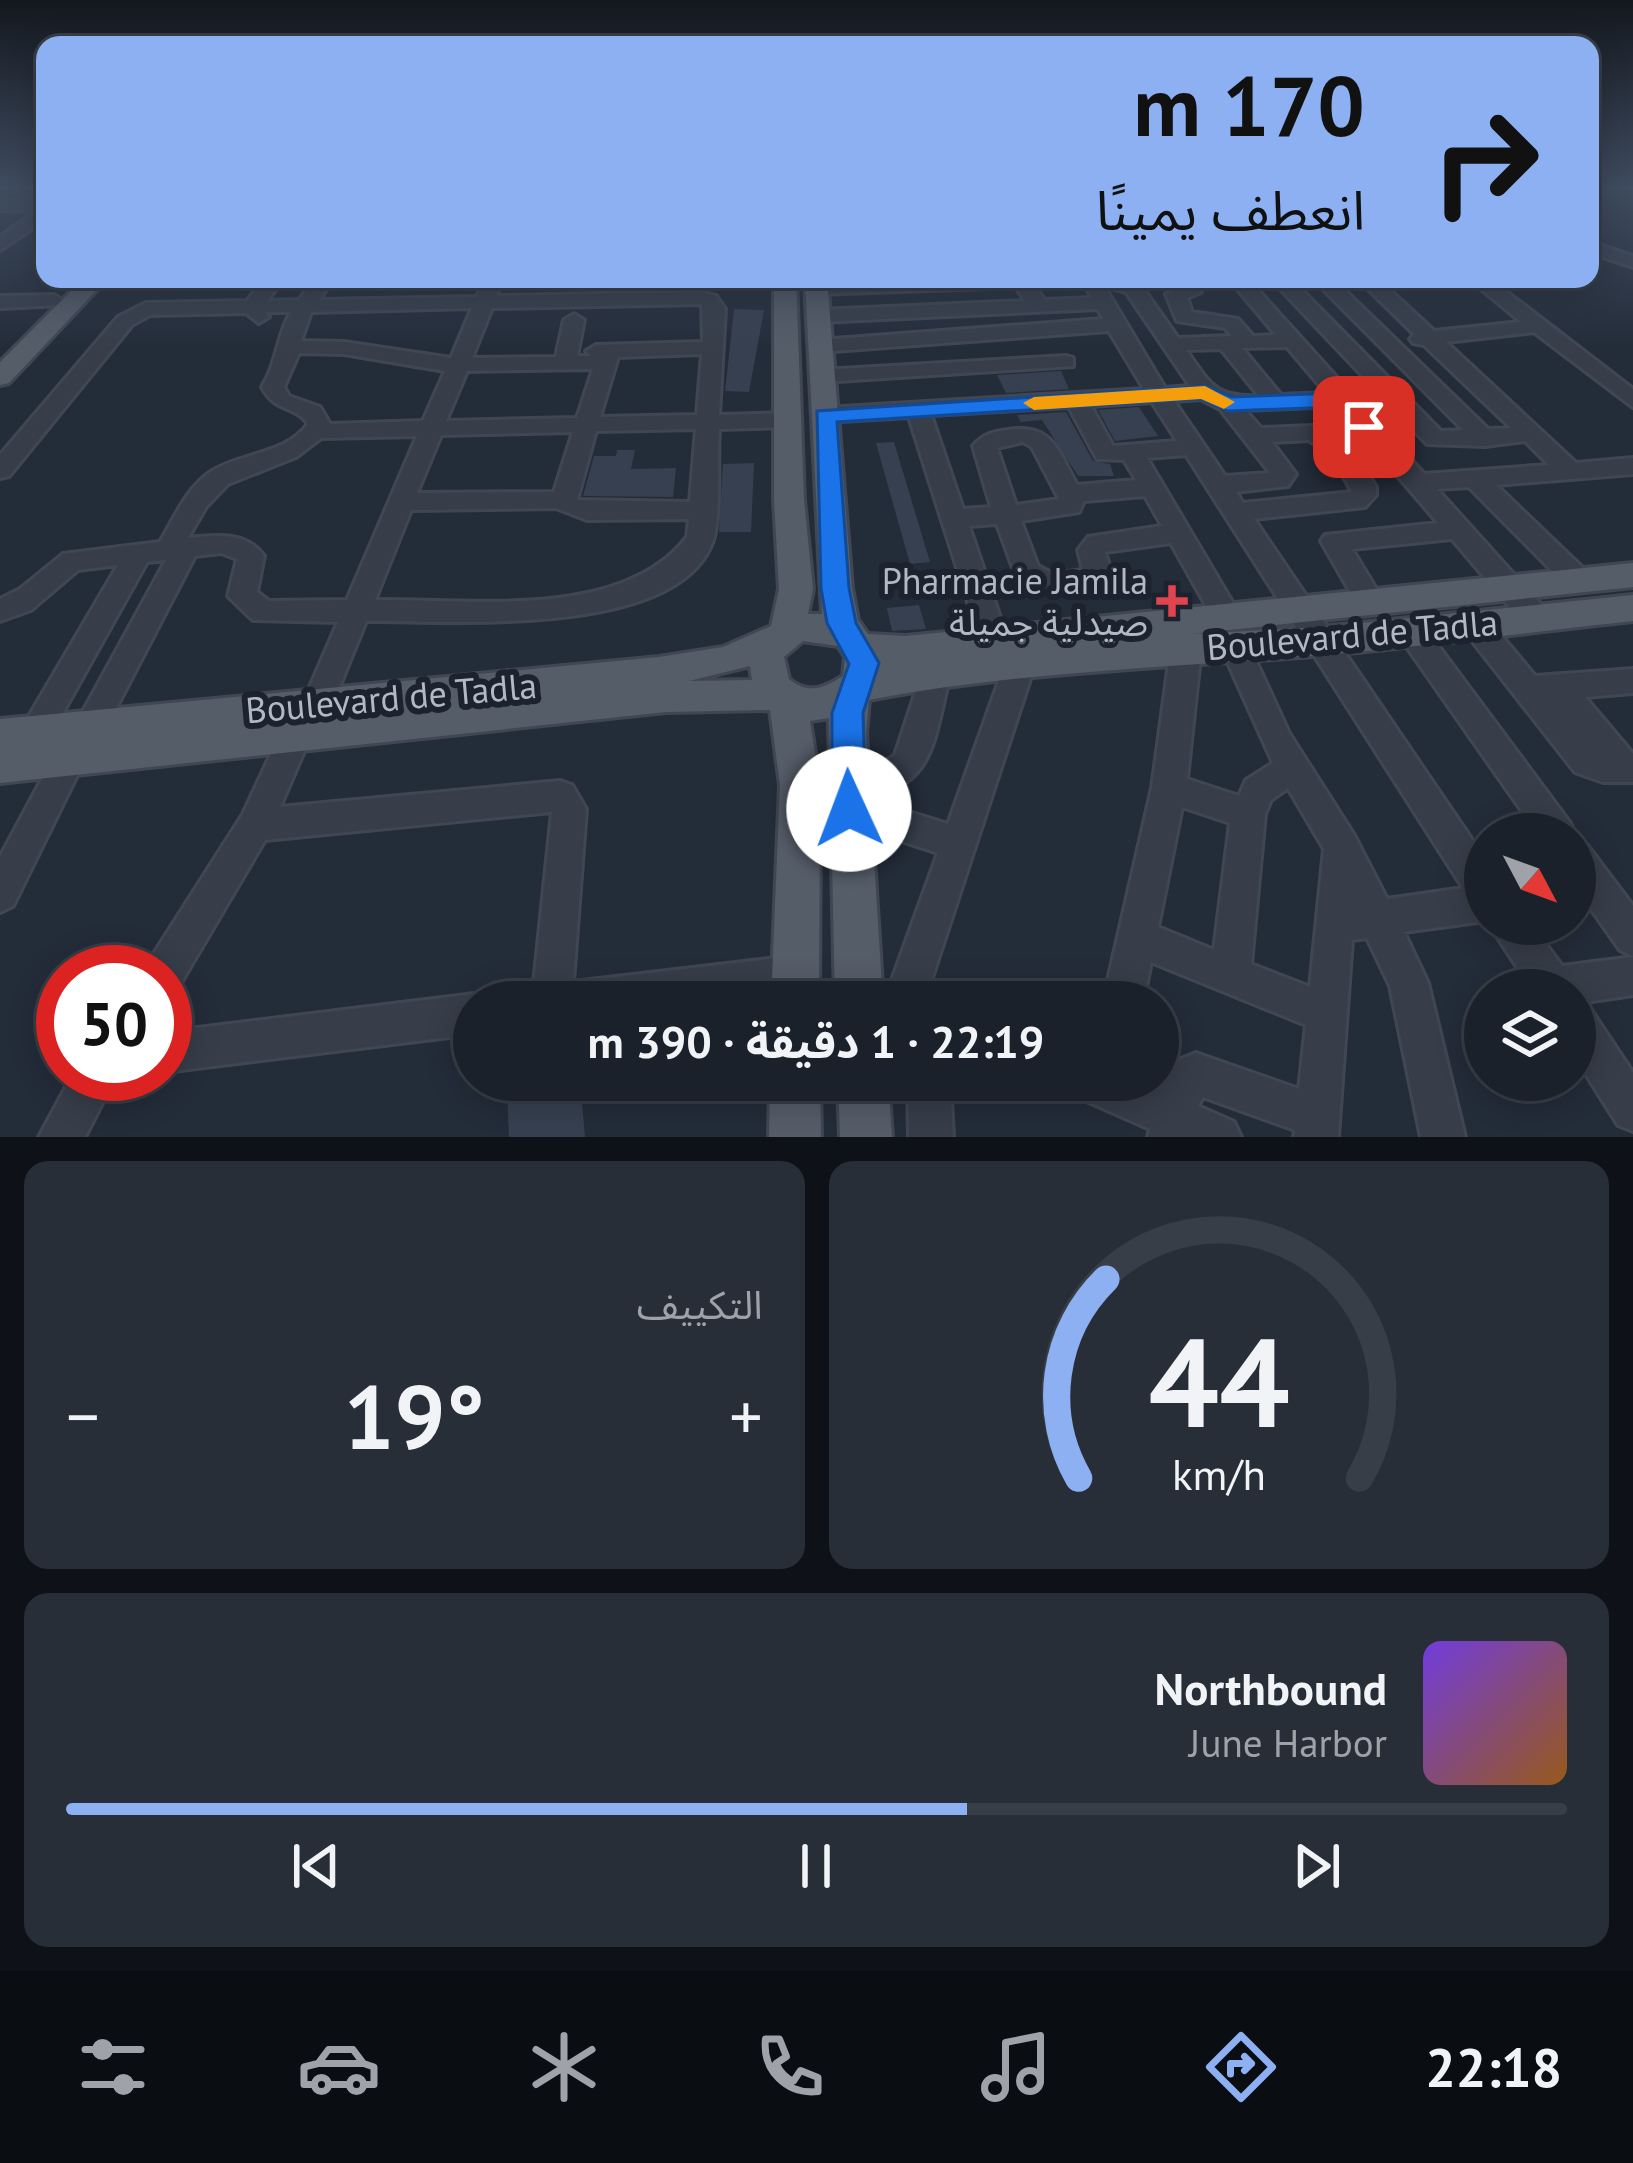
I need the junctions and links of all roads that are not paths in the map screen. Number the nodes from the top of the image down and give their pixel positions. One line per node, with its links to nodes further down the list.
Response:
1 (1599, 250): 2 (street)
2 (1633, 262)
3 (68, 288): 19 (main road)
4 (87, 288): 48 (main road)
5 (267, 288): 22 (street)
6 (318, 288): 24 (street)
7 (785, 288): 61 (main road)
8 (983, 288): 28 (street)
9 (1027, 288): 21 (street)
10 (1096, 288): 25 (street)
11 (1133, 288): 39 (street)
12 (1182, 288): 34 (street)
13 (1246, 288): 29 (street)
14 (1289, 288): 26 (street)
15 (1331, 288): 38 (street)
16 (1377, 288): 33 (street)
17 (1489, 288): 30 (street)
18 (489, 290): 24 (street); 37 (street); 46 (street)
19 (54, 301): 20 (street); 40 (main road)
20 (0, 302)
21 (1038, 307): 23 (street); 25 (street)
22 (252, 308): 24 (street); 73 (street)
23 (978, 311): 28 (street); 32 (street)
24 (300, 313): 36 (street)
25 (1111, 314): 31 (street); 44 (street)
26 (1318, 319): 29 (street); 42 (street)
27 (574, 320): 43 (street)
28 (819, 321): 32 (street); 47 (street); 59 (main road)
29 (1274, 321): 35 (street)
30 (1538, 326): 33 (street); 54 (street)
31 (1048, 332): 32 (street); 45 (street)
32 (991, 336)
33 (1431, 338): 38 (street); 65 (street)
34 (1236, 341): 35 (street); 39 (street); 56 (street)
35 (1292, 341): 51 (street)
36 (286, 347): 46 (street); 64 (street)
37 (711, 347): 41 (street); 60 (street)
38 (1392, 348): 42 (street); 67 (street)
39 (1177, 351): 44 (street); 50 (street)
40 (0, 356)
41 (608, 357): 43 (street); 62 (street)
42 (1355, 357): 49 (street)
43 (566, 358): 46 (street)
44 (1135, 359): 52 (street)
45 (1066, 362): 47 (street); 53 (street)
46 (461, 365): 63 (street)
47 (966, 370): 57 (street)
48 (0, 377)
49 (1380, 382): 51 (street); 67 (street)
50 (1205, 392): 52 (street); 55 (street)
51 (1335, 394): 56 (street); 71 (street)
52 (1162, 395): 53 (street); 68 (street)
53 (1083, 400): 57 (street); 70 (street)
54 (1633, 400)
55 (1228, 404): 56 (street); 66 (street)
56 (1278, 405)
57 (982, 407): 58 (street)
58 (919, 412): 59 (street); 86 (street)
59 (825, 416): 106 (main road)
60 (706, 421): 61 (street); 62 (street); 83 (street)
61 (787, 421): 104 (main road)
62 (587, 425): 63 (street); 80 (street)
63 (435, 428): 64 (street); 81 (street)
64 (316, 431): 90 (street)
65 (1531, 434): 67 (street); 74 (street)
66 (1255, 435): 69 (street); 77 (street)
67 (1485, 439)
68 (1195, 447): 70 (street); 77 (street)
69 (1340, 449): 71 (street); 82 (street)
70 (1133, 454): 78 (street)
71 (1389, 454): 76 (street)
72 (1633, 466): 74 (street)
73 (0, 470)
74 (1569, 470): 75 (street)
75 (1477, 480): 76 (street); 92 (street)
76 (1416, 483): 87 (street)
77 (1219, 484): 84 (street)
78 (1150, 487): 79 (street); 88 (street)
79 (1070, 494): 85 (street); 85 (street)
80 (564, 500): 81 (street); 83 (street)
81 (402, 502): 98 (street)
82 (1304, 506): 84 (street); 89 (street)
83 (703, 510): 98 (street)
84 (1237, 512): 97 (street)
85 (1006, 515): 86 (street); 88 (street)
86 (955, 518): 107 (street)
87 (1458, 530): 89 (street); 93 (street)
88 (1178, 533): 101 (street)
89 (1334, 541): 94 (street)
90 (165, 550): 96 (street); 98 (street); 115 (street); 116 (street)
91 (1633, 575): 92 (main road, Boulevard de Tadla)
92 (1580, 582): 93 (main road, Boulevard de Tadla)
93 (1509, 587): 94 (main road, Boulevard de Tadla); 99 (street)
94 (1370, 602): 97 (main road, Boulevard de Tadla)
95 (1633, 608): 99 (main road, Boulevard de Tadla)
96 (0, 610)
97 (1299, 610): 101 (main road, Boulevard de Tadla); 105 (street)
98 (358, 613): 113 (street)
99 (1535, 617): 100 (main road, Boulevard de Tadla)
100 (1476, 625): 102 (main road, Boulevard de Tadla); 110 (street)
101 (1231, 631): 103 (main road, Boulevard de Tadla); 105 (main road, Boulevard de Tadla); 117 (street)
102 (1412, 632): 105 (main road, Boulevard de Tadla); 121 (street)
103 (1181, 634): 107 (main road, Boulevard de Tadla); 119 (street)
104 (783, 635): 106 (main road); 112 (main road); 113 (main road, Boulevard de Tadla)
105 (1322, 640): 126 (street)
106 (854, 642): 107 (main road, Boulevard de Tadla); 111 (main road)
107 (1007, 652): 108 (main road, Boulevard de Tadla); 124 (street)
108 (935, 671): 111 (main road, Boulevard de Tadla); 120 (street)
109 (1633, 681): 110 (street)
110 (1542, 687): 118 (street)
111 (854, 690): 112 (main road); 120 (main road)
112 (784, 697): 114 (main road, Boulevard de Tadla); 138 (main road)
113 (318, 703): 115 (main road, Boulevard de Tadla)
114 (295, 735): 115 (main road, Boulevard de Tadla); 123 (street)
115 (80, 743): 116 (main road, Boulevard de Tadla); 128 (street)
116 (10, 757)
117 (1294, 767): 122 (street); 125 (street)
118 (1629, 768)
119 (1169, 788): 122 (street); 132 (street)
120 (849, 796): 124 (street); 139 (main road)
121 (1543, 813)
122 (1247, 814): 135 (street)
123 (255, 825): 134 (street); 137 (street)
124 (955, 842): 140 (street)
125 (1342, 847): 130 (street); 131 (street)
126 (1464, 858)
127 (1596, 886): 133 (street)
128 (0, 894)
129 (1464, 906): 130 (street)
130 (1380, 918): 131 (street); 160 (street)
131 (1334, 924): 143 (street)
132 (1135, 937): 135 (street); 141 (street)
133 (1633, 937)
134 (182, 945)
135 (1231, 972): 143 (street)
136 (1633, 976): 142 (street)
137 (553, 981)
138 (795, 981)
139 (857, 981)
140 (911, 981)
141 (1127, 981)
142 (1596, 988)
143 (1325, 1013): 154 (street)
144 (453, 1017): 145 (street)
145 (192, 1049)
146 (1596, 1053): 152 (street)
147 (82, 1101): 155 (street)
148 (795, 1101): 156 (main road)
149 (864, 1101): 157 (main road)
150 (930, 1101): 158 (street)
151 (1131, 1101): 153 (street)
152 (1633, 1110)
153 (1172, 1126): 154 (street); 159 (street)
154 (1316, 1128)
155 (61, 1137)
156 (795, 1137)
157 (867, 1137)
158 (931, 1137)
159 (1219, 1137)
160 (1443, 1137)

